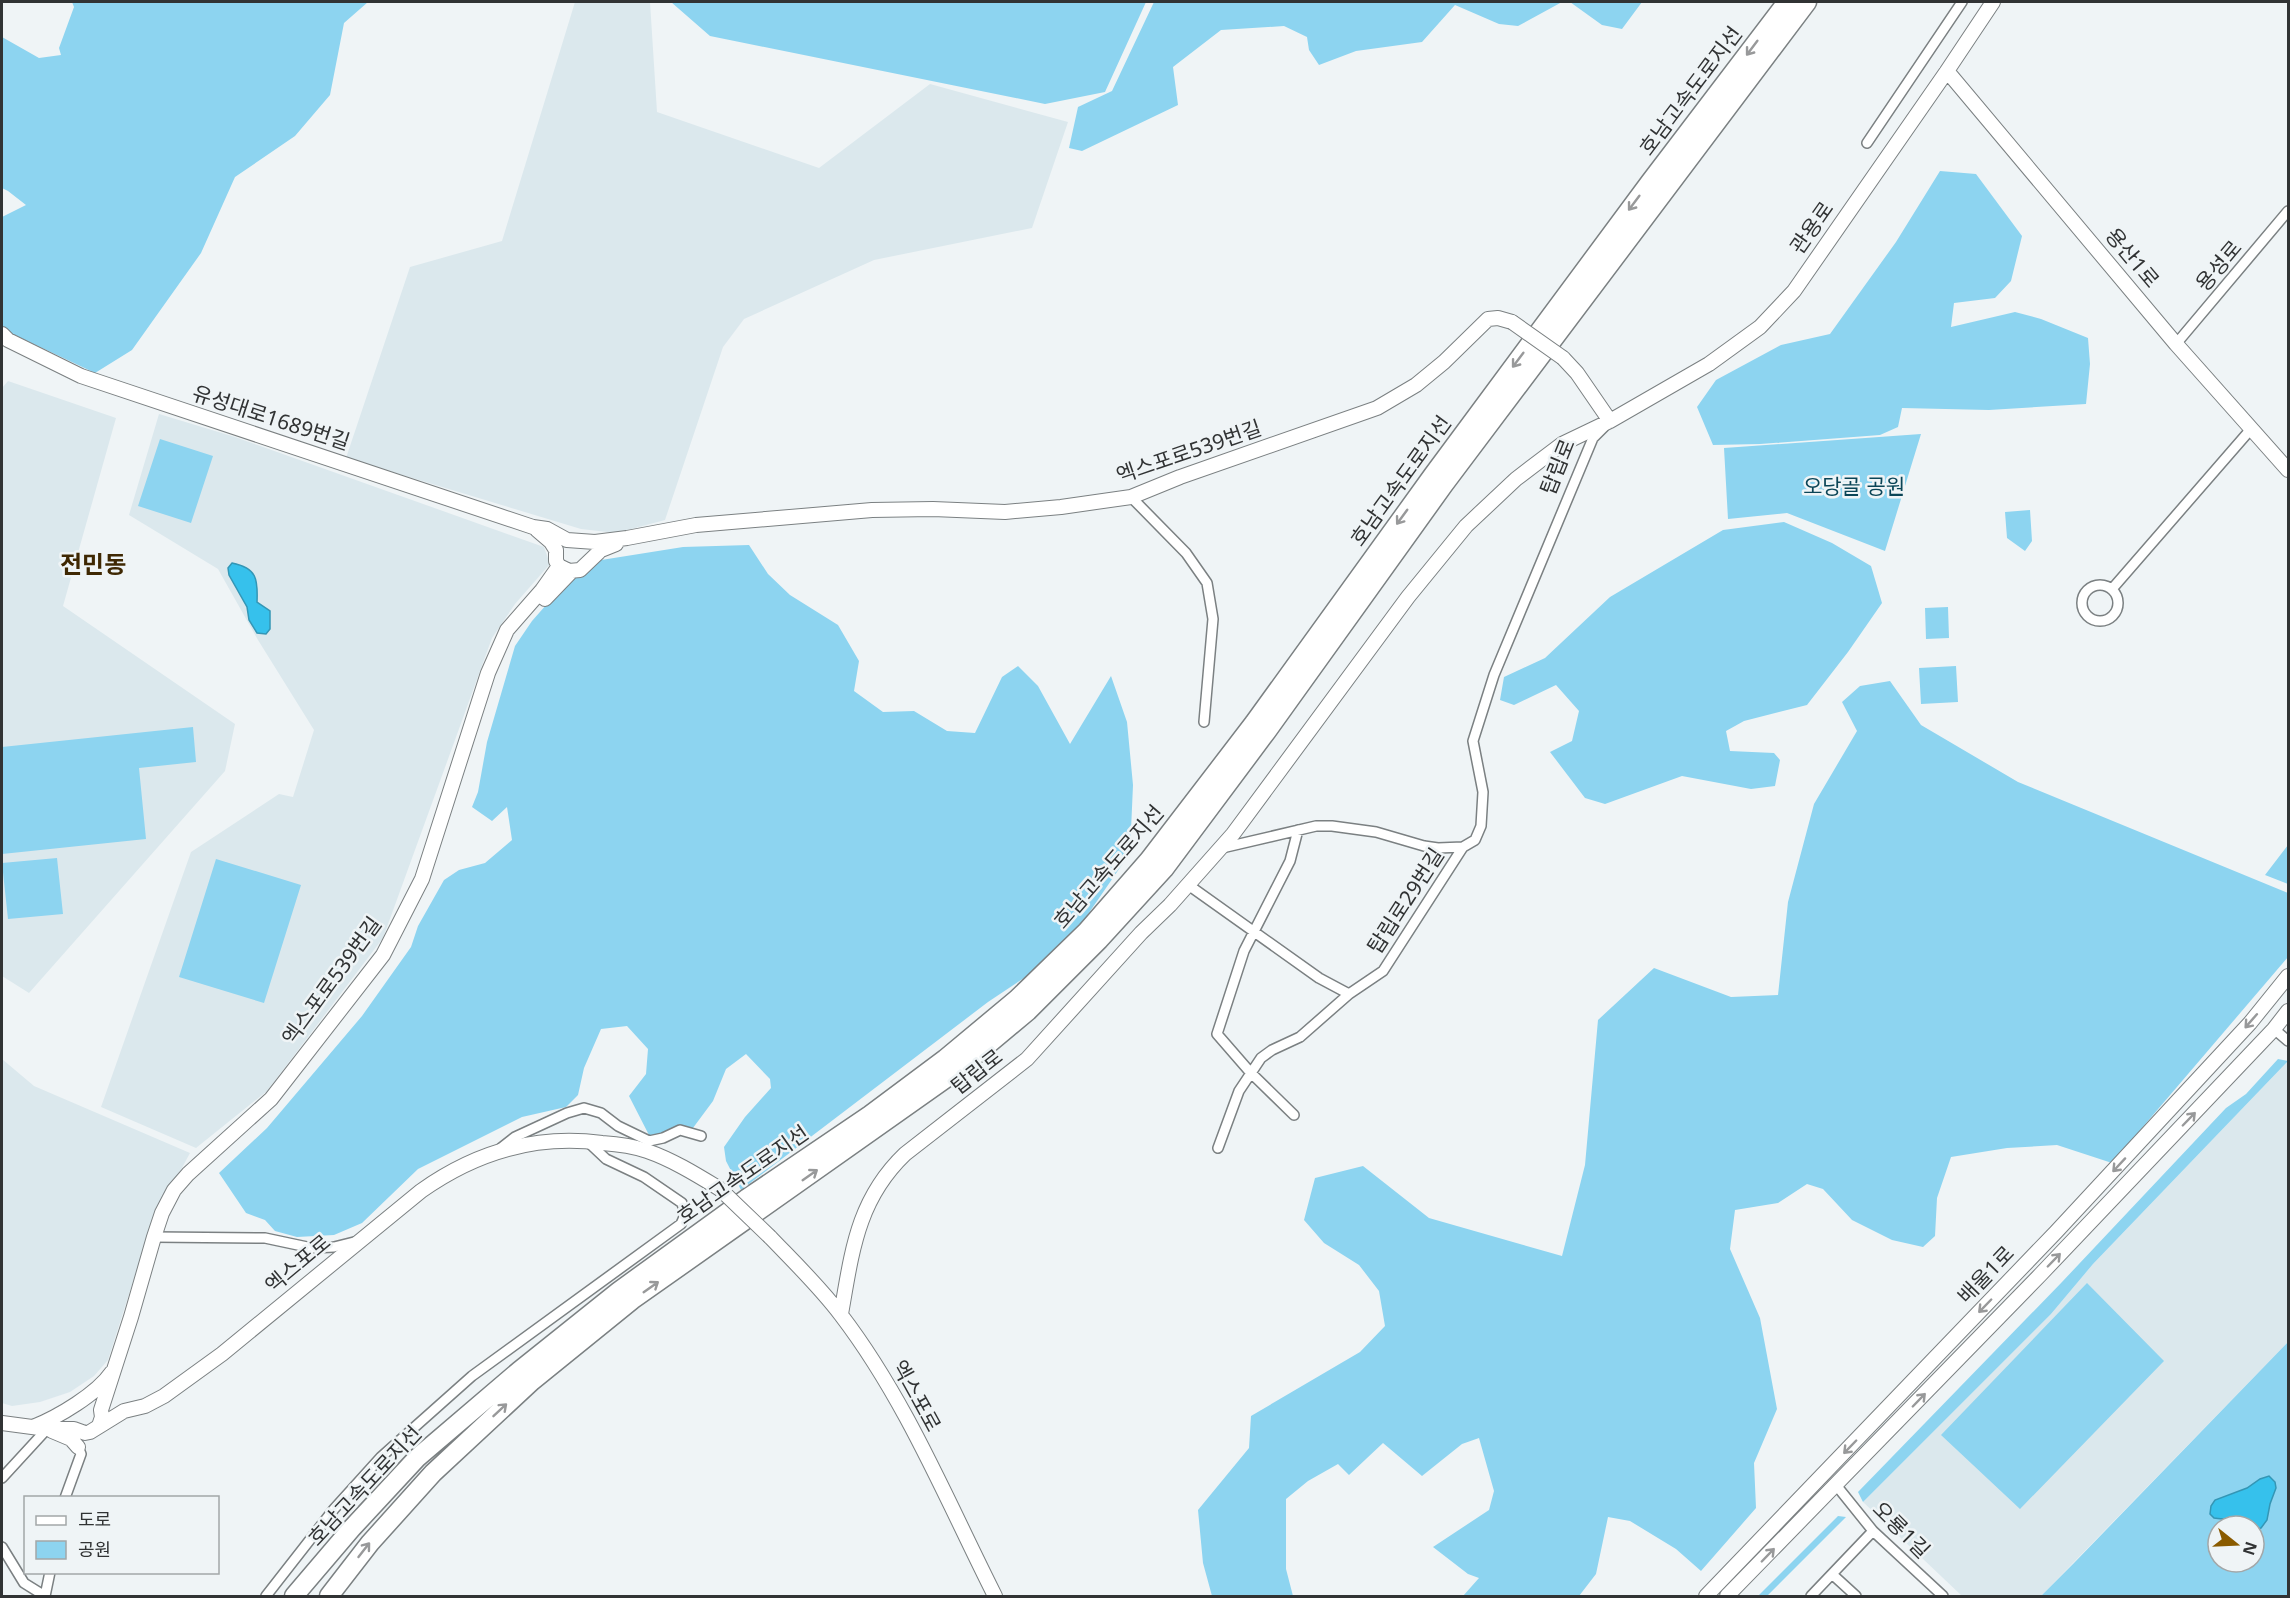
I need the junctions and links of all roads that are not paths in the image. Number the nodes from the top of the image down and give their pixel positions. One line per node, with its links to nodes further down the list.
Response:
1 (1787, 2): 62 (highway, 호남고속도로지선, one-way to 62)
2 (1807, 2): 63 (highway, 호남고속도로지선, one-way to 2)
3 (1962, 2): 6 (street)
4 (1993, 2): 5 (main road, 관용로)
5 (1947, 70): 9 (main road, 용산1로); 10 (main road, 관용로)
6 (1867, 143)
7 (2288, 212): 9 (street, 용성로)
8 (2, 334): 14 (main road, 유성대로1689번길)
9 (2176, 344): 11 (main road, 용산1로)
10 (1610, 421): 13 (main road, 엑스포로539번길, bridge); 24 (street, 탑립로); 25 (main road, 탑립로)
11 (2251, 429): 12 (main road, 용산1로); 21 (street)
12 (2289, 470)
13 (1131, 497): 15 (main road, 엑스포로539번길); 22 (street)
14 (533, 527): 16 (main road, 유성대로1689번길); 18 (main road)
15 (627, 538): 17 (main road); 19 (main road)
16 (567, 540): 17 (main road); 18 (main road)
17 (582, 542): 19 (main road)
18 (556, 550): 20 (main road)
19 (587, 562): 20 (main road)
20 (565, 569): 39 (main road, 엑스포로539번길)
21 (2112, 589): 21 (street)
22 (1204, 722)
23 (1298, 830): 24 (street); 25 (street); 27 (street)
24 (1463, 847): 29 (street, 탑립로29번길)
25 (1220, 848): 26 (main road, 탑립로)
26 (1187, 884): 27 (street); 41 (main road, 탑립로)
27 (1254, 932): 29 (street); 33 (street)
28 (2289, 976): 65 (main road, 배울1로, one-way to 65)
29 (1349, 994): 33 (street, 탑립로29번길)
30 (2289, 1011): 31 (main road, 배울1로)
31 (2274, 1029): 32 (street); 54 (main road, 배울1로, one-way to 31)
32 (2289, 1041)
33 (1250, 1072): 34 (street); 37 (street, 탑립로29번길)
34 (1294, 1115)
35 (701, 1136): 38 (street, 엑스포로)
36 (586, 1140): 38 (main road, 엑스포로); 41 (main road, 엑스포로, bridge); 61 (street)
37 (1218, 1148)
38 (500, 1149): 40 (main road, 엑스포로)
39 (154, 1237): 40 (street); 42 (main road, 엑스포로539번길)
40 (360, 1240): 47 (main road, 엑스포로)
41 (841, 1314): 64 (main road, 엑스포로)
42 (116, 1365): 43 (main road, 엑스포로539번길); 44 (main road)
43 (109, 1390): 46 (main road, 엑스포로539번길); 47 (main road)
44 (84, 1399): 45 (main road); 46 (main road)
45 (71, 1407): 50 (main road); 51 (main road)
46 (101, 1411): 47 (main road); 49 (main road)
47 (121, 1411): 49 (main road)
48 (2, 1423): 50 (main road)
49 (97, 1428): 51 (main road); 52 (main road)
50 (40, 1429): 51 (main road); 52 (main road); 53 (street)
51 (77, 1430): 52 (main road)
52 (80, 1450): 55 (street)
53 (2, 1478)
54 (1836, 1485): 56 (street, 오룡1길); 66 (main road, 배울1로, one-way to 54)
55 (65, 1496)
56 (1873, 1532): 59 (street); 69 (street, 오룡1길)
57 (2, 1547): 60 (street)
58 (50, 1574): 60 (street)
59 (1833, 1575): 67 (street); 68 (street)
60 (45, 1596)
61 (267, 1596)
62 (294, 1596)
63 (328, 1596)
64 (995, 1596)
65 (1706, 1596)
66 (1727, 1596)
67 (1811, 1596)
68 (1856, 1596)
69 (1943, 1596)

